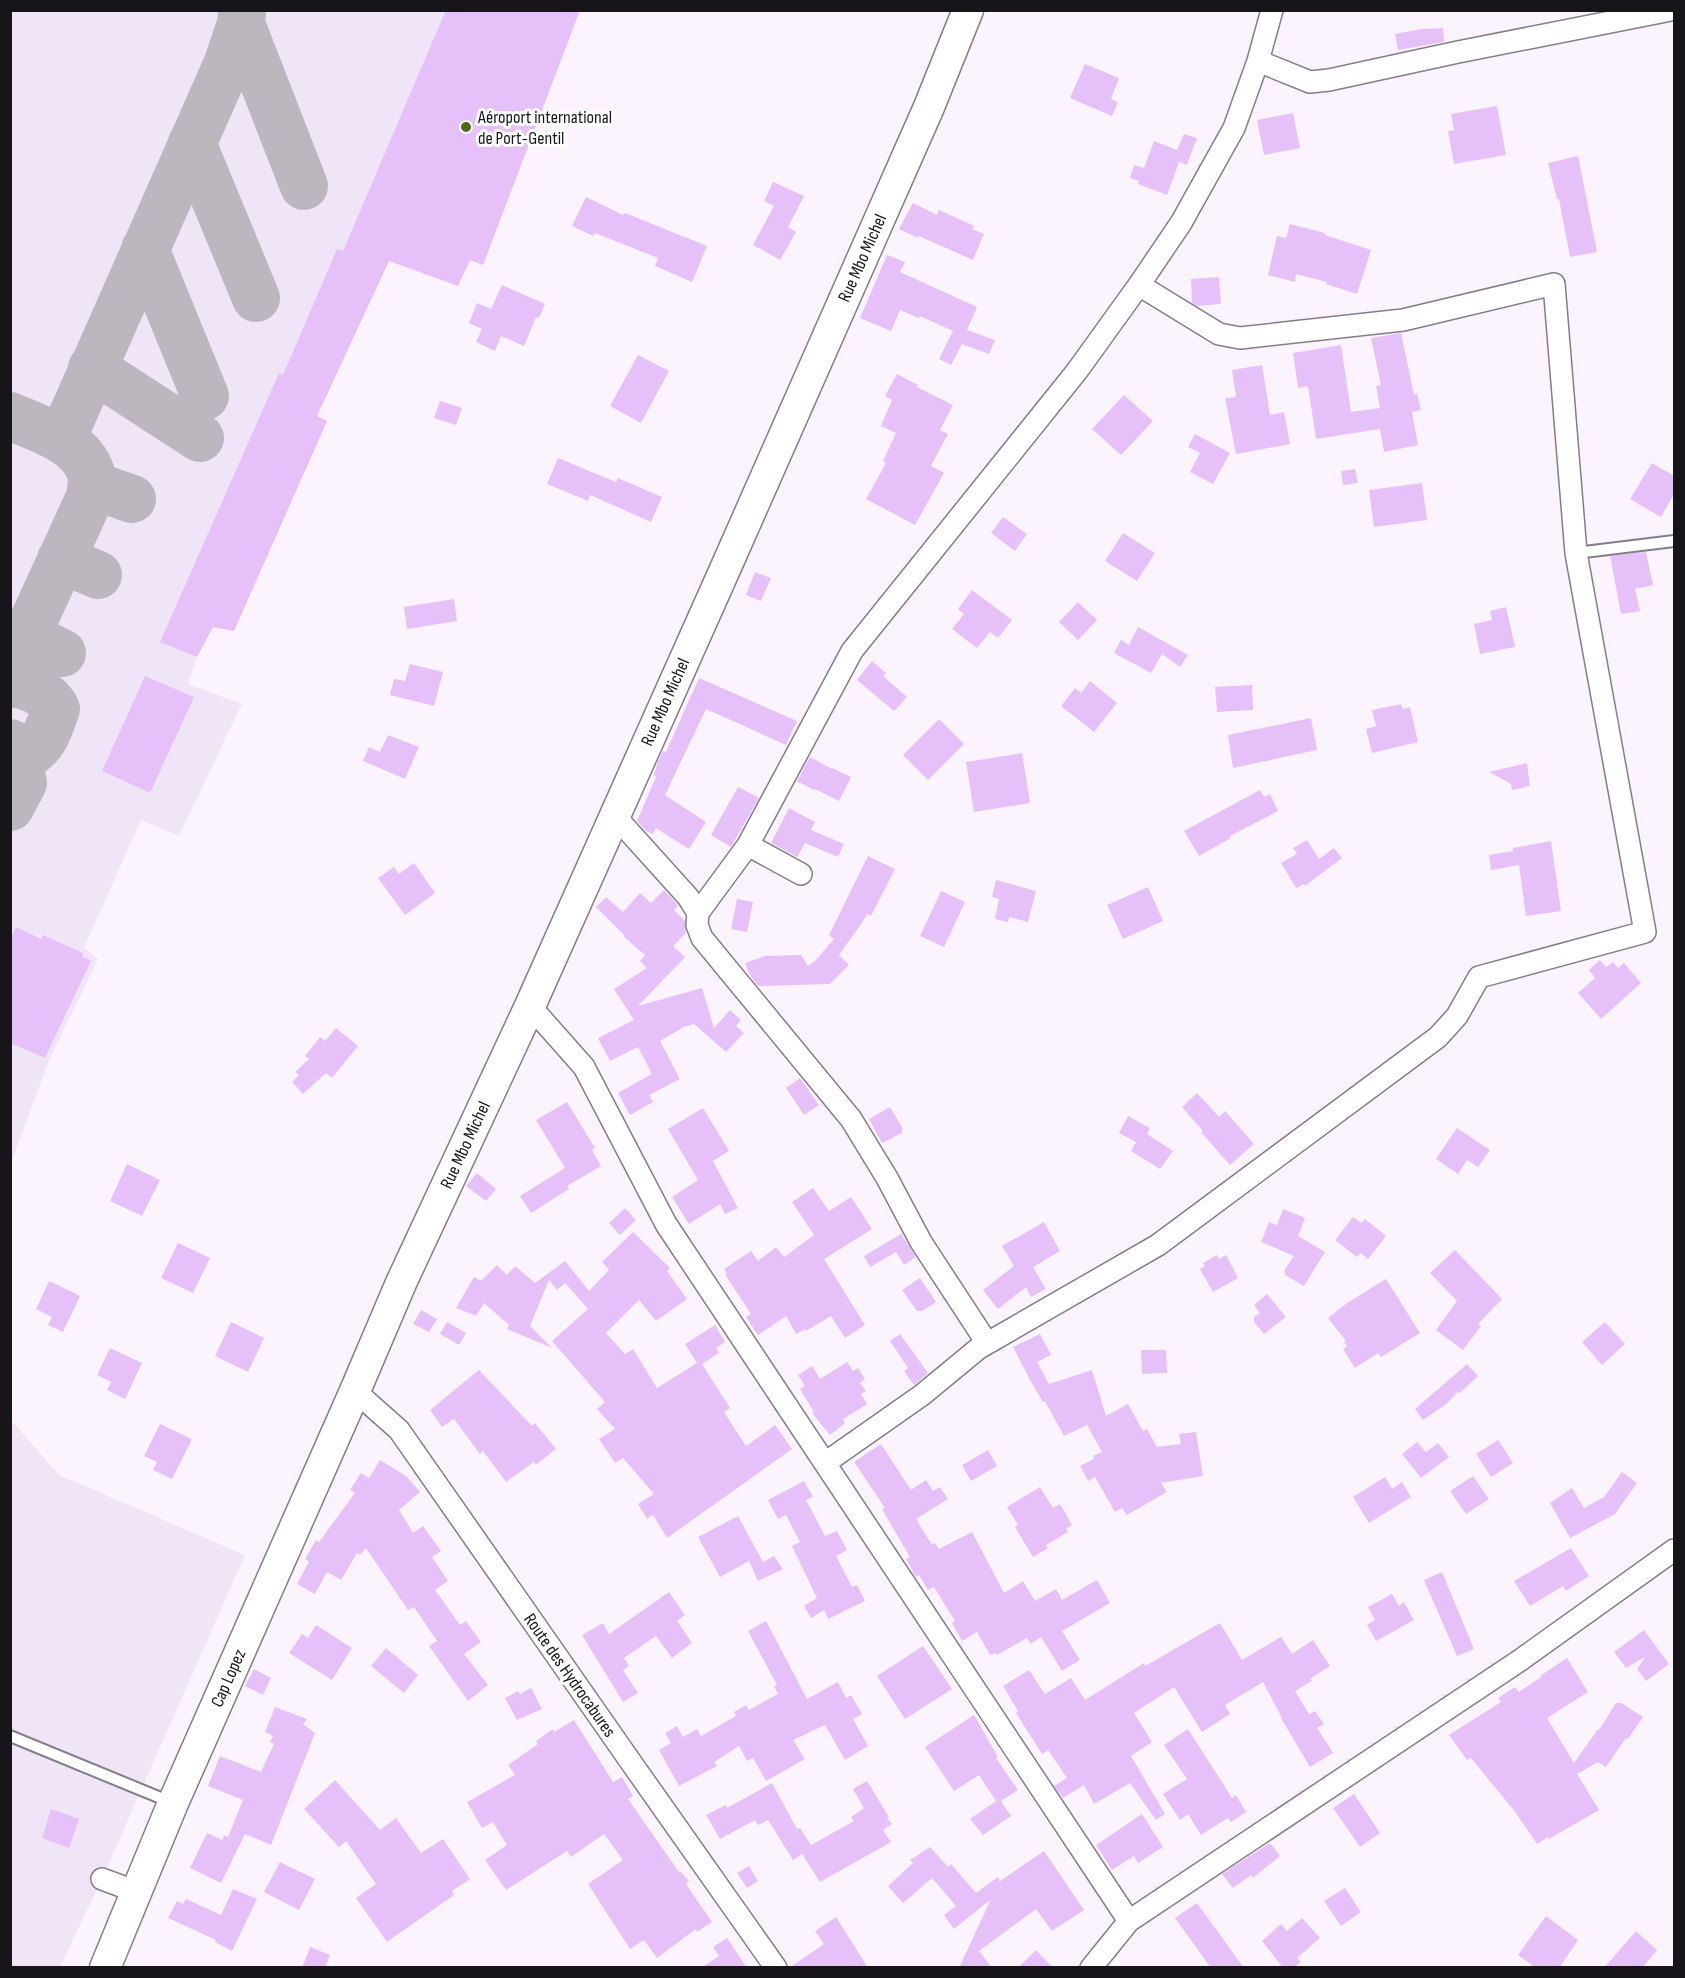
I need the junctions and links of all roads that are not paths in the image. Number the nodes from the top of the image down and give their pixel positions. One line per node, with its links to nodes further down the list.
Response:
1 (968, 10): 8 (street, Rue Mbo Michel)
2 (1272, 10): 4 (street)
3 (1671, 10): 4 (street)
4 (1258, 61): 5 (street)
5 (1139, 285): 7 (street); 9 (street)
6 (1674, 541): 7 (lane)
7 (1576, 553): 13 (street)
8 (615, 815): 11 (street); 12 (street, Rue Mbo Michel)
9 (748, 845): 10 (street); 11 (street)
10 (801, 874)
11 (698, 913): 13 (street)
12 (530, 1006): 14 (street, Rue Mbo Michel); 15 (street)
13 (987, 1343): 15 (street)
14 (355, 1391): 18 (street, Cap Lopez); 23 (street, Route des Hydrocabures)
15 (825, 1464): 21 (street)
16 (1674, 1550): 21 (street)
17 (10, 1737): 18 (lane)
18 (173, 1803): 20 (street, Cap Lopez)
19 (102, 1880): 20 (street)
20 (137, 1892): 22 (street, Cap Lopez)
21 (1129, 1922): 24 (street)
22 (105, 1968)
23 (776, 1968)
24 (1091, 1968)

